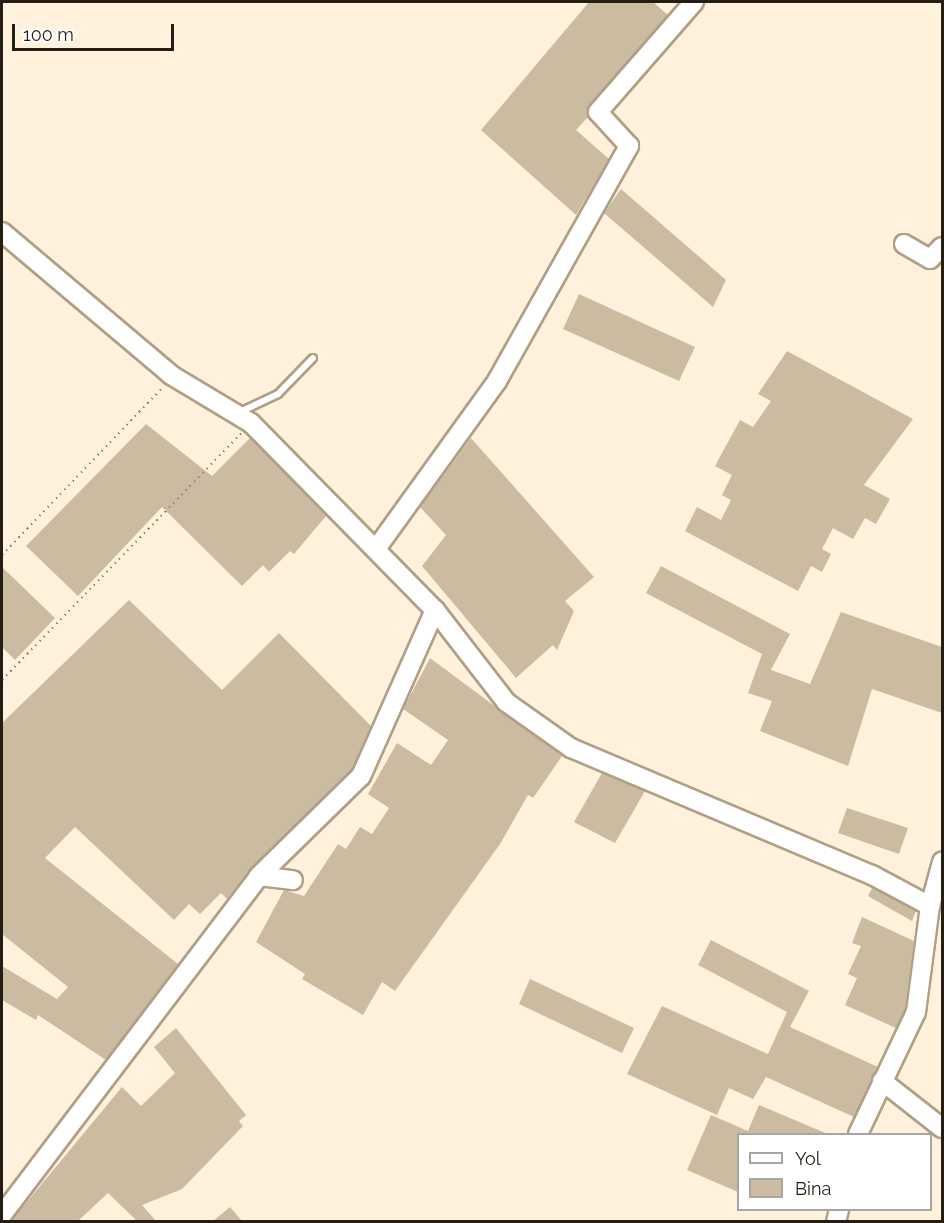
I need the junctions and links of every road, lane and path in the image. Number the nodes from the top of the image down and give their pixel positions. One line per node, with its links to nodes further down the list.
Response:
1 (694, 2): 8 (street)
2 (2, 232): 6 (street)
3 (904, 244): 4 (street)
4 (942, 247)
5 (313, 358): 7 (lane)
6 (171, 375): 7 (street); 9 (path)
7 (244, 418): 8 (street); 11 (path)
8 (376, 549): 10 (street)
9 (2, 555)
10 (435, 610): 13 (street); 15 (street)
11 (2, 680)
12 (942, 862): 15 (street)
13 (259, 876): 14 (street); 19 (street)
14 (292, 880)
15 (930, 906): 16 (street)
16 (882, 1081): 17 (street); 18 (street)
17 (942, 1128)
18 (858, 1133)
19 (2, 1215)

